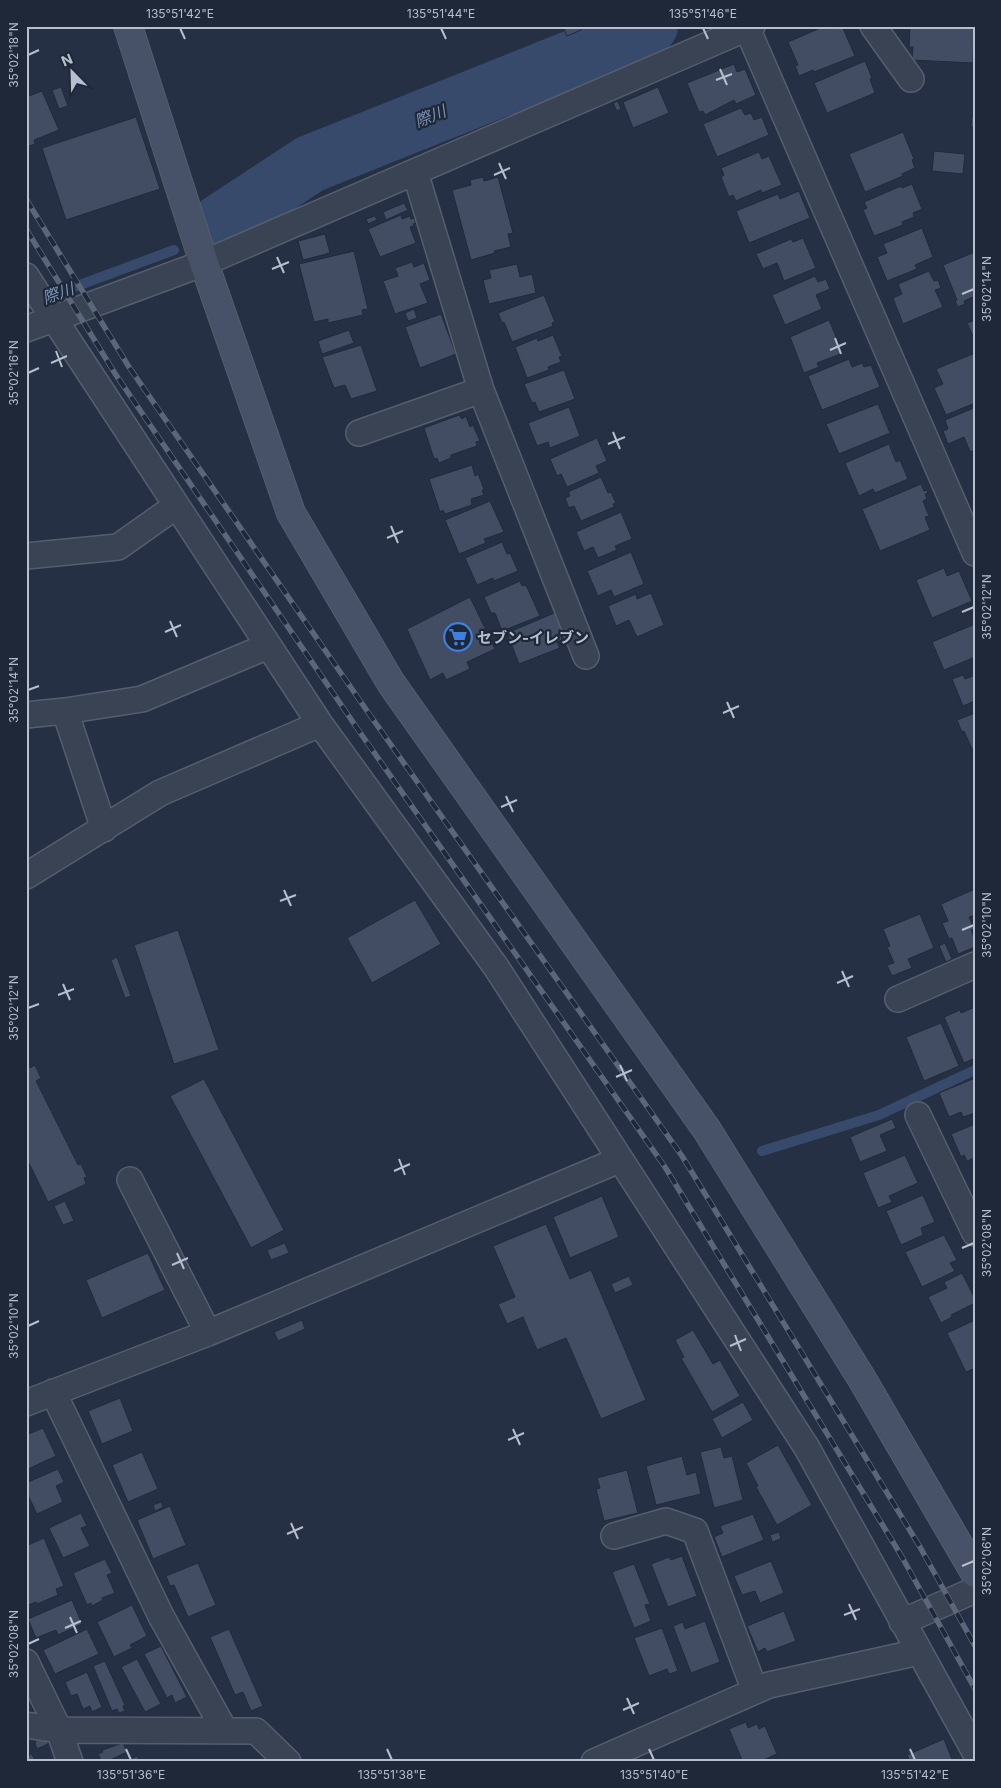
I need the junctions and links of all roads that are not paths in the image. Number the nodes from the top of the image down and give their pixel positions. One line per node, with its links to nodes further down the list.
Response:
1 (128, 26): 6 (street)
2 (873, 26): 4 (street)
3 (749, 27): 5 (street); 13 (street)
4 (911, 78)
5 (415, 172): 6 (street); 10 (street)
6 (204, 263): 8 (street); 32 (street)
7 (31, 282): 8 (street)
8 (51, 315): 9 (street); 12 (street)
9 (26, 329)
10 (481, 390): 11 (street); 16 (street)
11 (360, 433)
12 (176, 506): 14 (street); 15 (street)
13 (975, 553)
14 (26, 556)
15 (268, 646): 17 (street); 19 (street)
16 (586, 656)
17 (65, 711): 18 (street); 20 (street)
18 (26, 715)
19 (320, 724): 20 (street); 25 (street)
20 (104, 828): 21 (street)
21 (26, 876)
22 (975, 965): 23 (street)
23 (898, 999)
24 (918, 1114): 27 (street)
25 (620, 1160): 28 (street); 34 (street)
26 (130, 1180): 28 (street)
27 (975, 1233)
28 (208, 1333): 29 (street)
29 (53, 1392): 30 (street); 40 (street)
30 (26, 1403)
31 (614, 1536): 37 (street)
32 (975, 1573)
33 (975, 1590): 34 (street)
34 (902, 1622): 35 (street)
35 (919, 1652): 37 (street); 41 (street)
36 (26, 1662): 39 (street)
37 (754, 1691): 44 (street)
38 (26, 1725): 39 (street)
39 (60, 1730): 40 (street); 42 (street)
40 (225, 1731): 43 (street)
41 (975, 1752)
42 (70, 1762)
43 (288, 1762)
44 (594, 1762)

